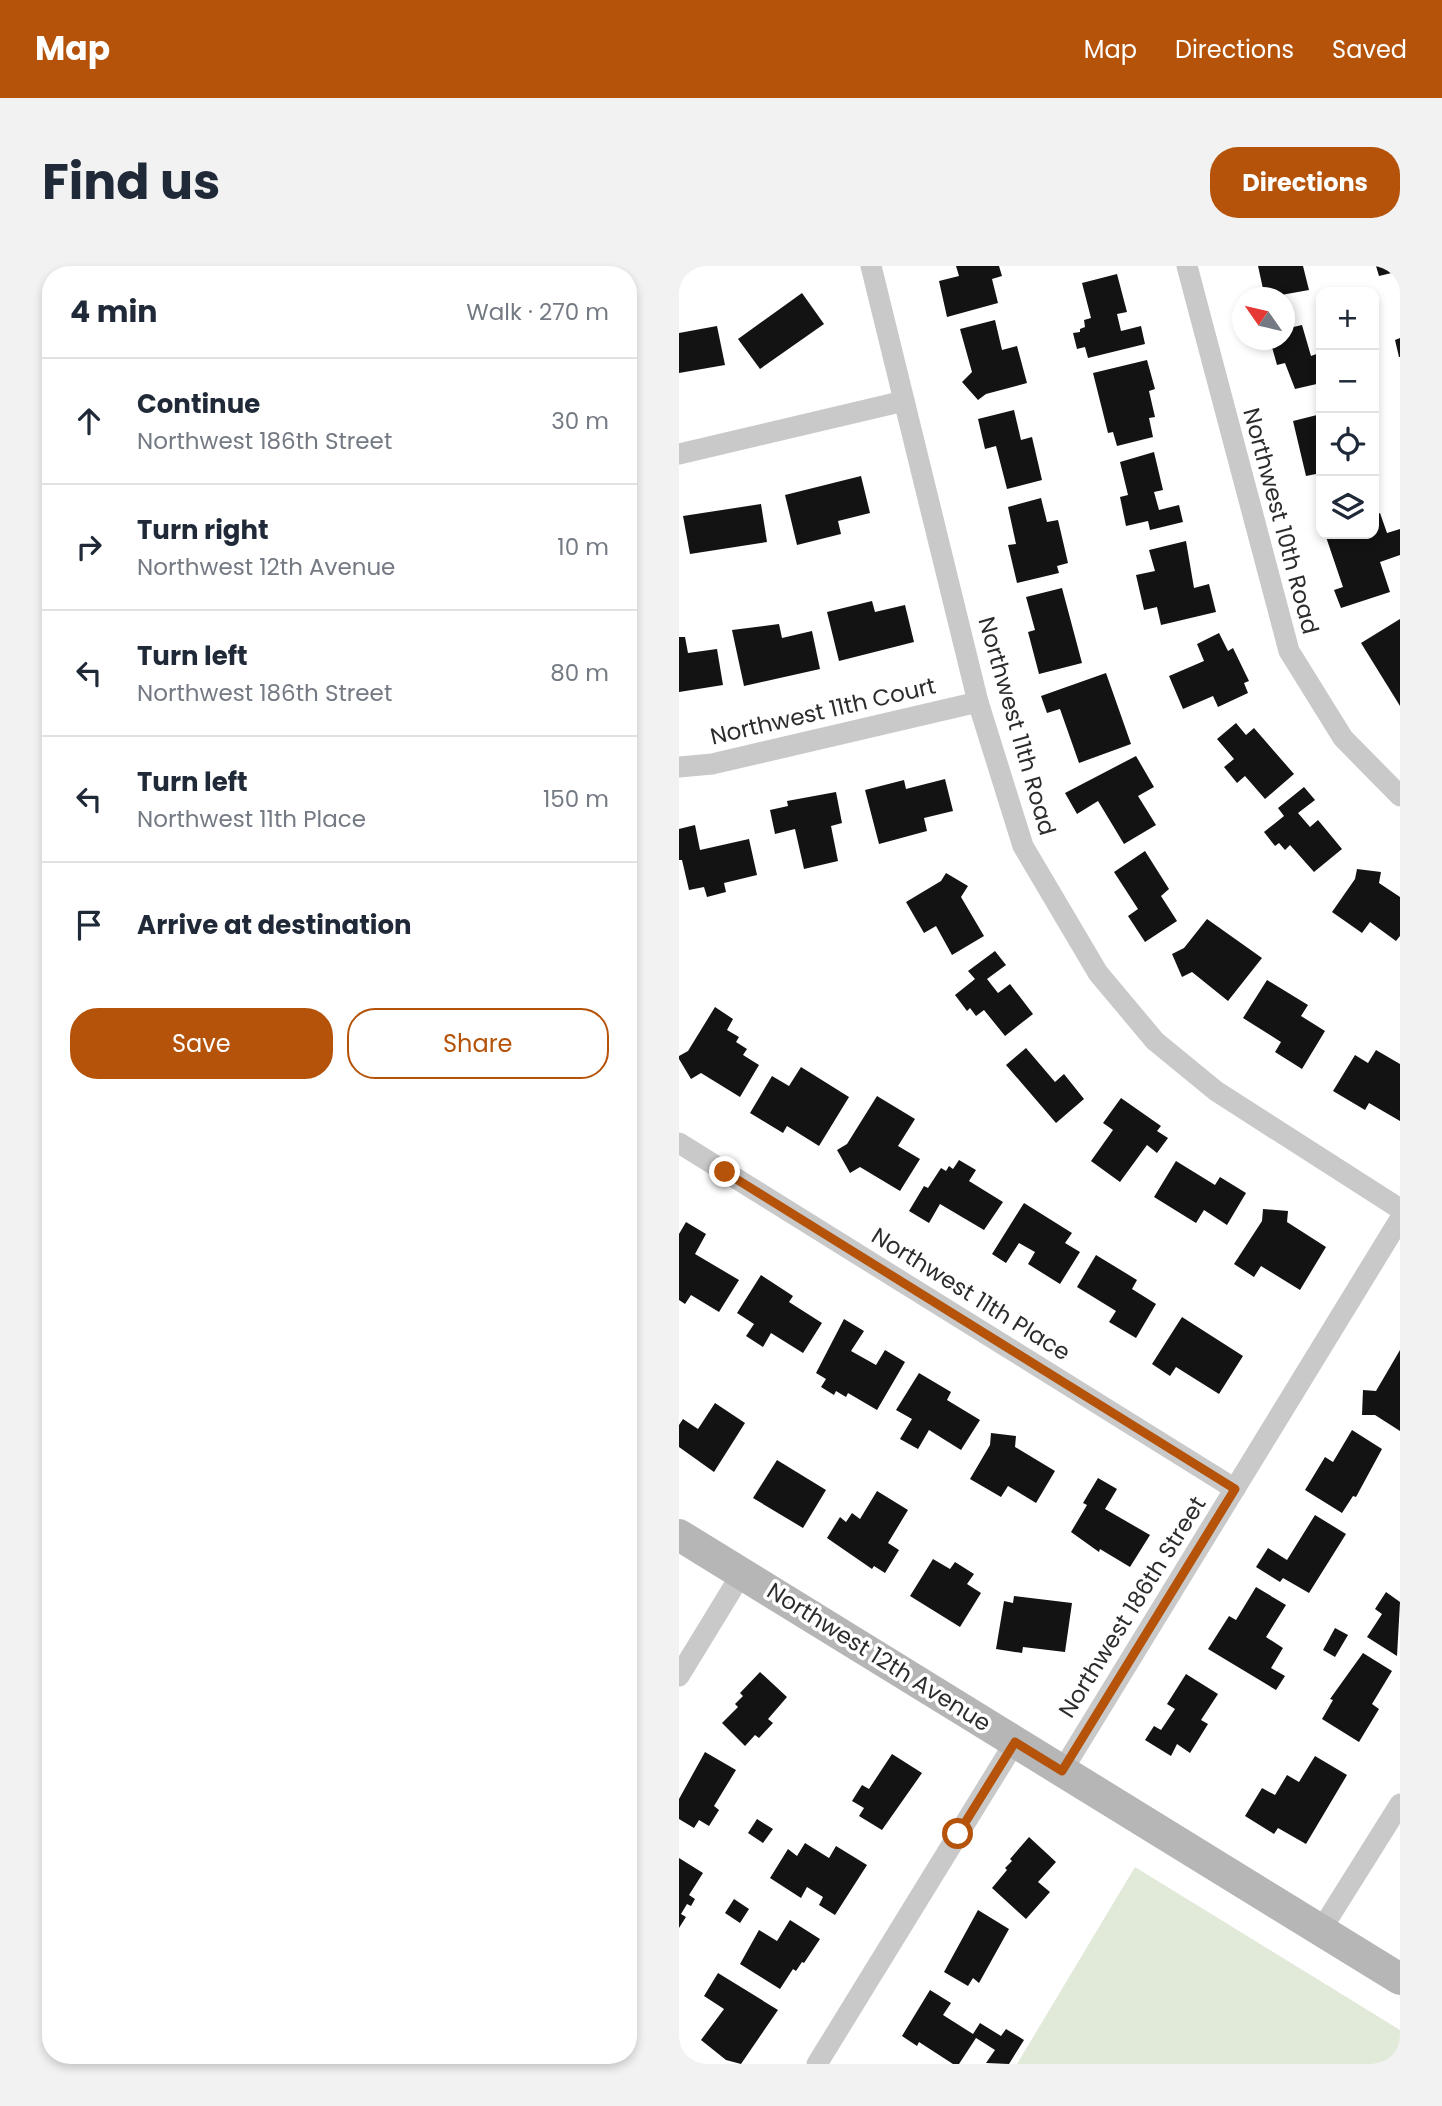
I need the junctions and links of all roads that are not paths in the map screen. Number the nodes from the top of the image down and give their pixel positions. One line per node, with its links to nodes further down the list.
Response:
1 (871, 266): 3 (street, Northwest 11th Road)
2 (1187, 266): 7 (street, Northwest 10th Road)
3 (904, 401): 4 (street); 5 (street, Northwest 11th Road)
4 (679, 454)
5 (978, 702): 6 (street, Northwest 11th Court); 9 (street, Northwest 11th Road)
6 (679, 767)
7 (1400, 796)
8 (679, 1143): 11 (street, Northwest 11th Place)
9 (1400, 1209)
10 (1400, 1219): 11 (street, Northwest 186th Street)
11 (1235, 1489): 16 (street, Northwest 186th Street)
12 (679, 1535): 13 (street, Northwest 12th Avenue)
13 (742, 1573): 14 (street); 15 (street, Northwest 12th Avenue)
14 (679, 1676)
15 (1015, 1742): 16 (street, Northwest 12th Avenue); 20 (street)
16 (1062, 1771): 18 (street, Northwest 12th Avenue)
17 (1400, 1804): 18 (street)
18 (1321, 1930): 19 (street, Northwest 12th Avenue)
19 (1400, 1979)
20 (817, 2064)

